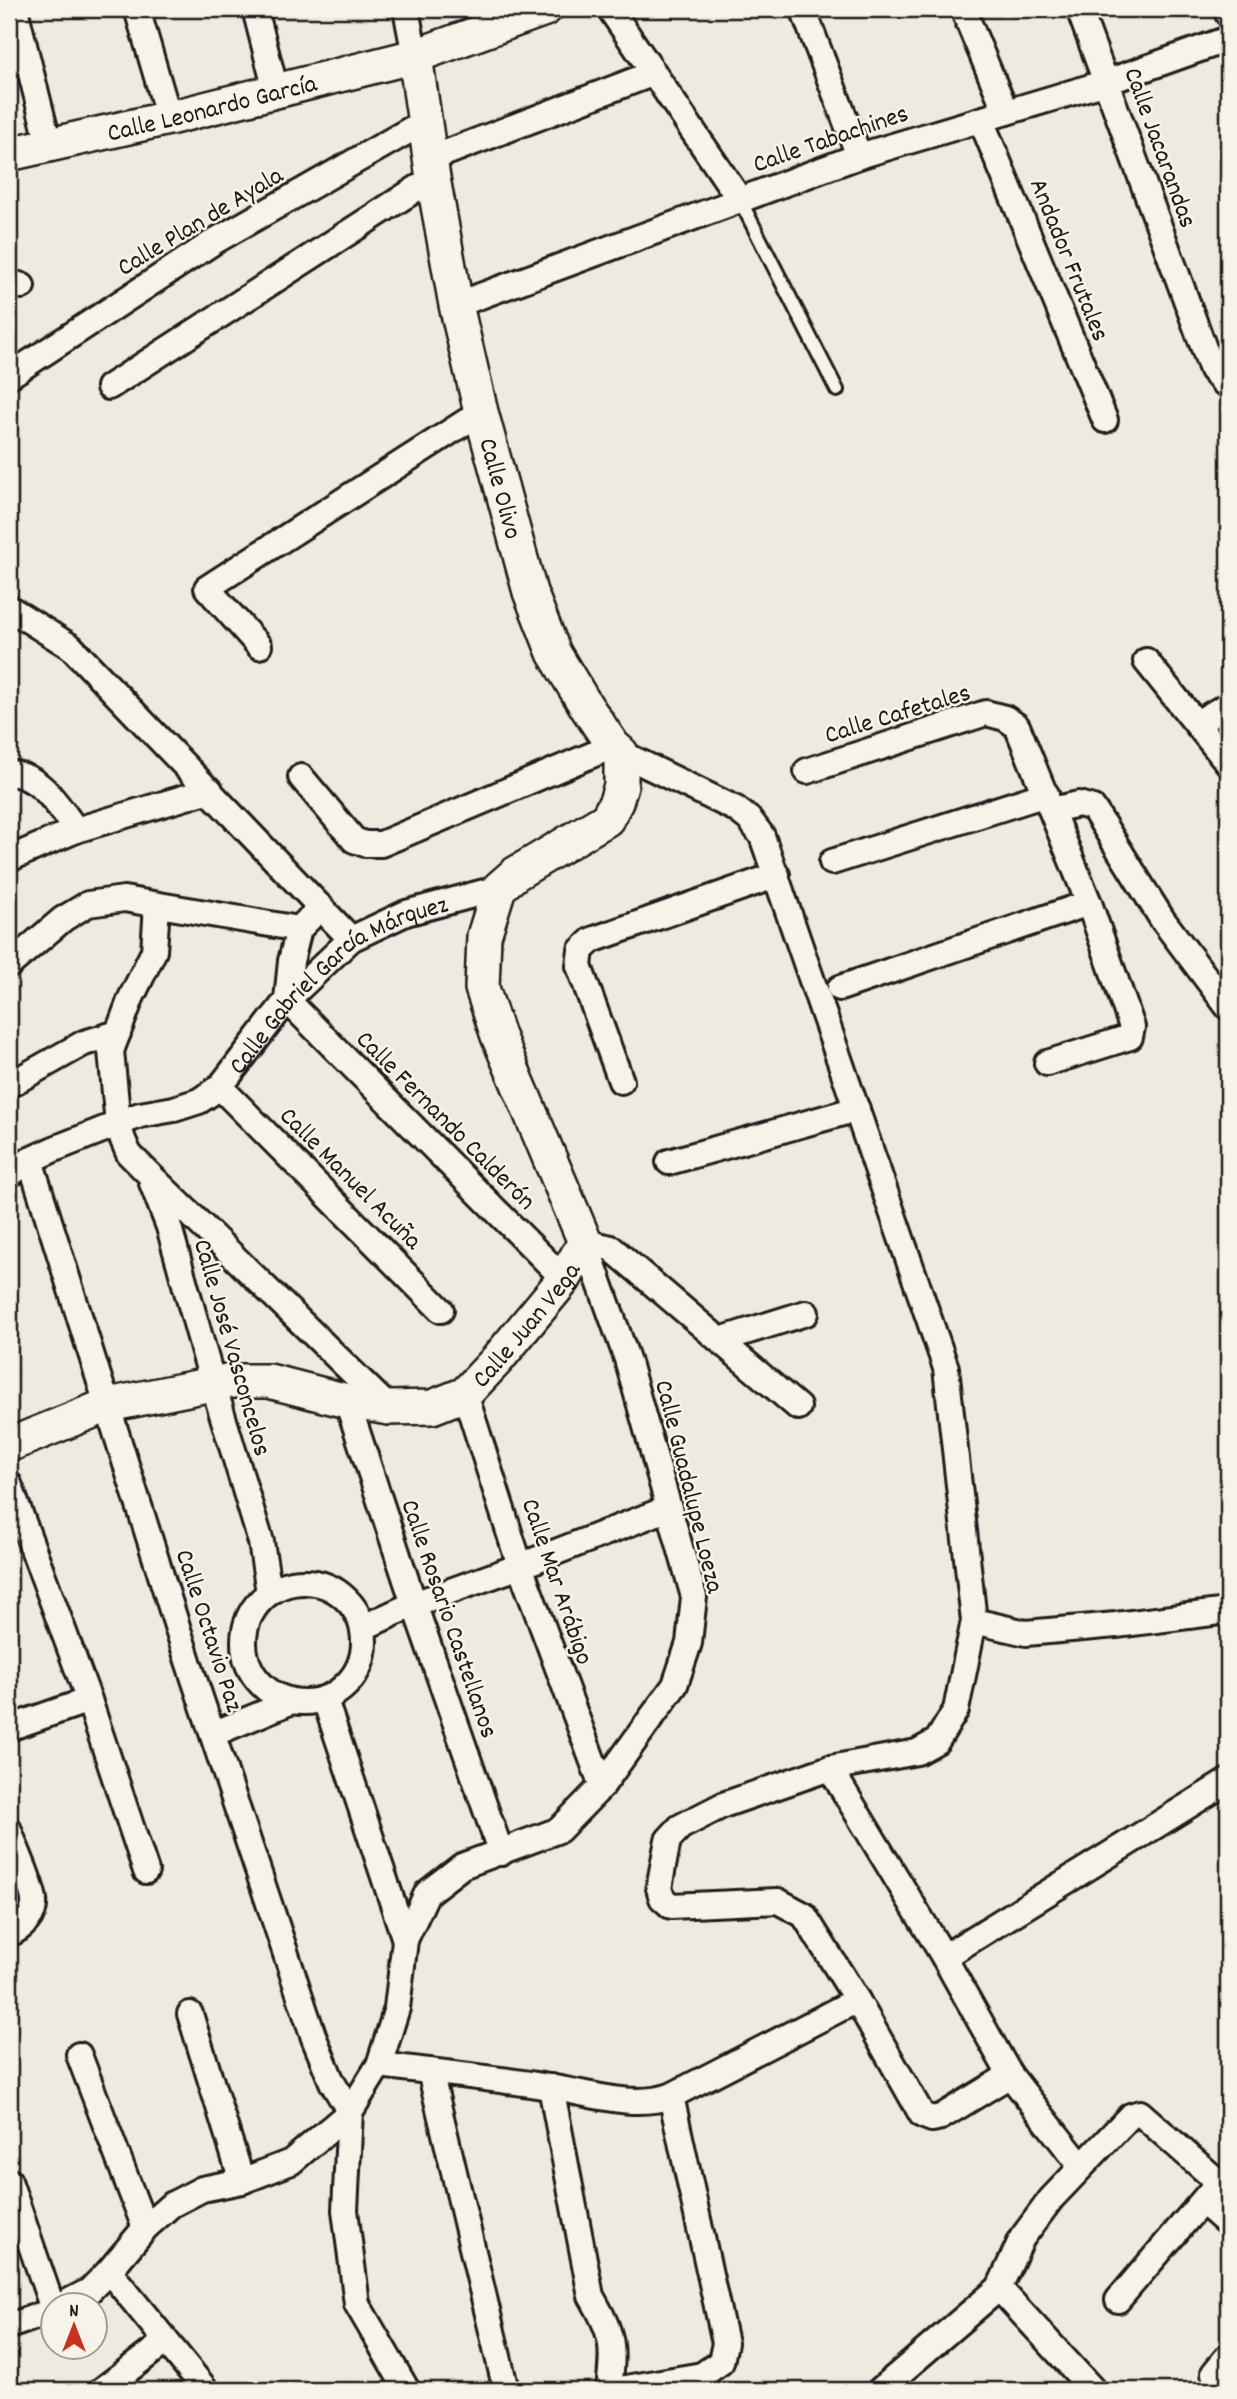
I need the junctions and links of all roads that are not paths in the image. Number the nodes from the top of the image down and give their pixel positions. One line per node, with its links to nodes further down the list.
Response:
1 (15, 9): 21 (street)
2 (136, 9): 18 (street)
3 (254, 9): 16 (street)
4 (406, 9): 13 (street)
5 (545, 9): 13 (street, Calle Leonardo García)
6 (610, 9): 14 (street)
7 (803, 9): 23 (street)
8 (963, 9): 17 (street)
9 (1079, 9): 15 (street, Calle Jacarandas)
10 (1226, 9): 11 (street)
11 (1228, 14)
12 (1228, 39): 15 (street, Calle Tabachines)
13 (415, 56): 16 (street, Calle Leonardo García); 20 (street, Calle Olivo)
14 (654, 73): 24 (street); 25 (street)
15 (1107, 82): 17 (street, Calle Tabachines); 28 (street, Calle Jacarandas)
16 (276, 91): 18 (street, Calle Leonardo García)
17 (1006, 112): 19 (street, Calle Tabachines)
18 (169, 118): 21 (street, Calle Leonardo García)
19 (981, 120): 23 (street, Calle Tabachines); 32 (street, Andador Frutales)
20 (424, 122): 24 (street, Calle Olivo); 27 (street, Calle Plan de Ayala)
21 (49, 145): 22 (street, Calle Leonardo García)
22 (9, 154)
23 (859, 156): 25 (street, Calle Tabachines)
24 (431, 168): 26 (street, Calle Olivo); 29 (street)
25 (740, 200): 26 (street, Calle Tabachines); 30 (lane)
26 (456, 305): 31 (street, Calle Olivo)
27 (9, 376)
28 (1226, 381)
29 (109, 387)
30 (837, 390)
31 (481, 412): 34 (street); 38 (street, Calle Olivo)
32 (1105, 420)
33 (9, 608): 43 (street)
34 (259, 646)
35 (1146, 661): 37 (street)
36 (1228, 705): 37 (street)
37 (1197, 723): 39 (street)
38 (617, 750): 42 (street); 48 (street); 49 (street, Calle Gabriel García Márquez)
39 (1228, 763)
40 (807, 771): 44 (street, Calle Cafetales)
41 (9, 773): 45 (street)
42 (300, 777)
43 (210, 790): 45 (street); 52 (street)
44 (1049, 802): 47 (street); 50 (street); 58 (street)
45 (76, 830): 46 (street)
46 (9, 859)
47 (832, 862)
48 (777, 875): 61 (street); 64 (street)
49 (499, 888): 54 (street, Calle Gabriel García Márquez); 70 (street, Calle Juan Vega)
50 (1089, 903): 56 (street); 60 (street)
51 (157, 905): 53 (street); 55 (street); 59 (street)
52 (321, 907): 53 (street); 54 (street)
53 (299, 929): 57 (street)
54 (351, 939): 57 (street, Calle Gabriel García Márquez)
55 (9, 965)
56 (840, 988)
57 (287, 1000): 63 (street, Calle Gabriel García Márquez); 71 (street, Calle Fernando Calderón)
58 (1228, 1007)
59 (117, 1033): 62 (street); 65 (street)
60 (1047, 1063)
61 (621, 1081)
62 (9, 1085)
63 (220, 1087): 65 (street, Calle Gabriel García Márquez); 72 (street, Calle Manuel Acuña)
64 (857, 1109): 67 (street); 90 (street)
65 (118, 1124): 66 (street, Calle Gabriel García Márquez); 68 (street)
66 (30, 1160): 69 (street, Calle Gabriel García Márquez); 78 (street, Calle Octavio Paz)
67 (668, 1163)
68 (146, 1171): 75 (street, Calle José Vasconcelos); 80 (street)
69 (9, 1175)
70 (585, 1242): 71 (street, Calle Juan Vega); 74 (street); 83 (street, Calle Guadalupe Loeza)
71 (564, 1279): 76 (street, Calle Juan Vega)
72 (442, 1310)
73 (806, 1313): 74 (street)
74 (720, 1340): 79 (street)
75 (212, 1384): 77 (street, Calle Juan Vega); 78 (street, Calle Juan Vega); 84 (street, Calle José Vasconcelos)
76 (465, 1394): 80 (street, Calle Juan Vega); 85 (street, Calle Mar Arábigo)
77 (347, 1401): 80 (street, Calle Juan Vega); 88 (street, Calle Rosario Castellanos)
78 (108, 1405): 81 (street, Calle Juan Vega); 96 (street, Calle Octavio Paz)
79 (798, 1407)
80 (389, 1408)
81 (9, 1445)
82 (9, 1484): 92 (street)
83 (669, 1508): 85 (street); 99 (street, Calle Guadalupe Loeza)
84 (261, 1542): 86 (street, Calle José Vasconcelos); 87 (street, Calle José Vasconcelos)
85 (520, 1566): 88 (street); 99 (street, Calle Mar Arábigo)
86 (295, 1582): 87 (street); 91 (street)
87 (269, 1592): 94 (street)
88 (414, 1604): 91 (street); 101 (street, Calle Rosario Castellanos)
89 (1228, 1611): 90 (street)
90 (974, 1621): 97 (street)
91 (364, 1627): 93 (street)
92 (89, 1700): 95 (street); 102 (street)
93 (325, 1700): 94 (street); 104 (street)
94 (290, 1702): 96 (street)
95 (9, 1728)
96 (214, 1734): 114 (street, Calle Octavio Paz)
97 (830, 1769): 105 (street); 106 (street)
98 (1228, 1781): 105 (street)
99 (602, 1786): 101 (street, Calle Guadalupe Loeza)
100 (9, 1830): 103 (street)
101 (501, 1853): 104 (street, Calle Guadalupe Loeza)
102 (146, 1871)
103 (9, 1934)
104 (405, 1940): 109 (street, Calle Guadalupe Loeza)
105 (944, 1957): 111 (street)
106 (857, 2000): 111 (street); 113 (street)
107 (190, 2014): 116 (street)
108 (79, 2055): 120 (street)
109 (379, 2065): 110 (street); 114 (street, Calle Guadalupe Loeza)
110 (430, 2071): 112 (street); 133 (street)
111 (1010, 2075): 115 (street)
112 (551, 2087): 113 (street); 134 (street)
113 (671, 2096): 134 (street)
114 (350, 2112): 116 (street); 132 (street)
115 (1081, 2166): 118 (street); 122 (street)
116 (242, 2181): 120 (street)
117 (10, 2189): 123 (street)
118 (1203, 2202): 119 (street); 125 (street)
119 (1228, 2224)
120 (145, 2228): 121 (street)
121 (109, 2271): 124 (street); 128 (street)
122 (999, 2288): 129 (street); 135 (street)
123 (46, 2290)
124 (90, 2290)
125 (1118, 2300)
126 (38, 2314): 127 (street)
127 (9, 2326)
128 (166, 2341): 130 (street); 131 (street)
129 (1083, 2387)
130 (102, 2390)
131 (206, 2390)
132 (407, 2390)
133 (506, 2390)
134 (611, 2390)
135 (880, 2390)

